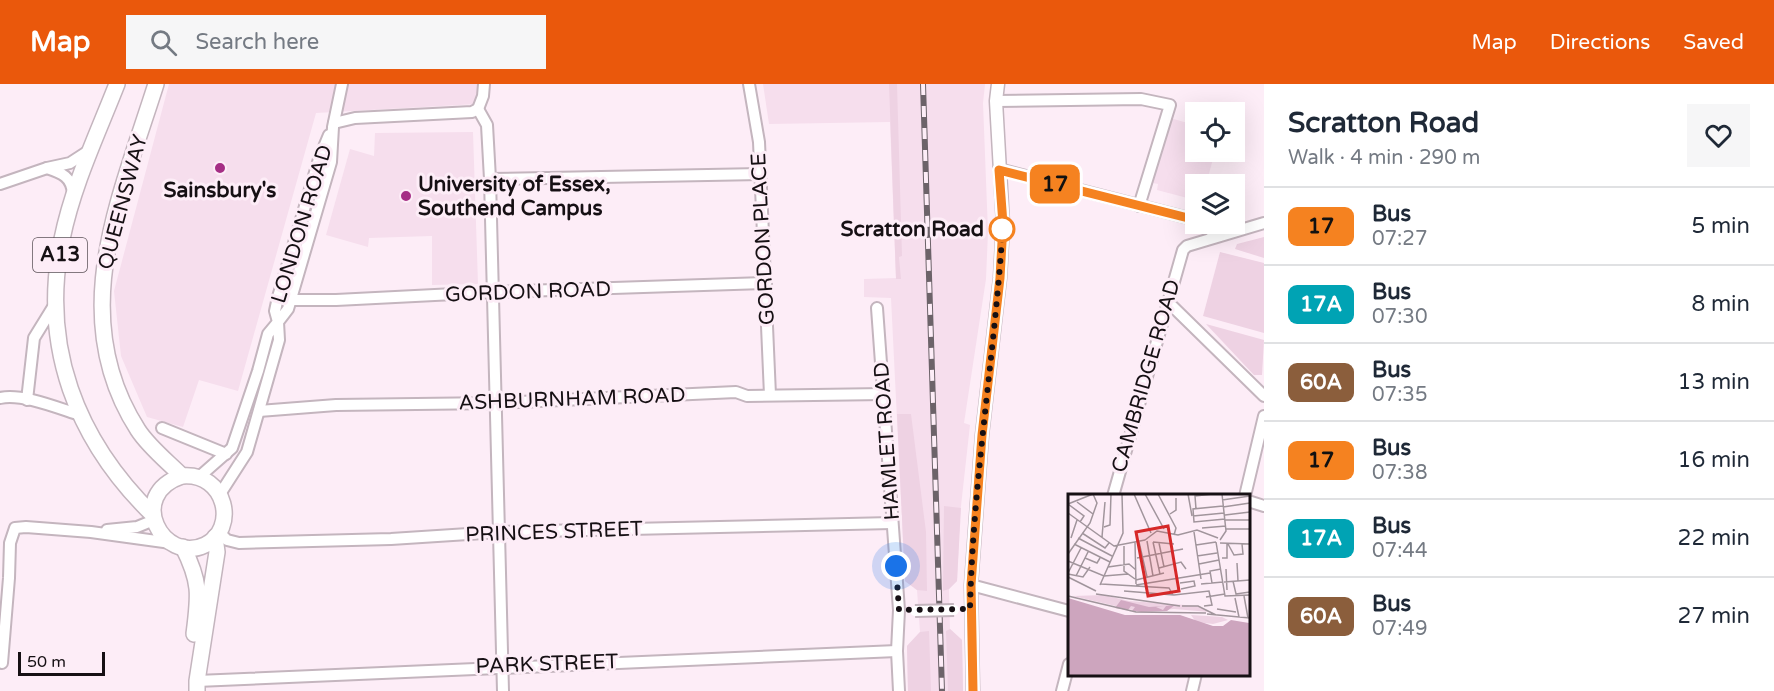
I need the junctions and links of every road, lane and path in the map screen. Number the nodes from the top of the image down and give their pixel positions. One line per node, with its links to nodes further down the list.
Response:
1 (117, 84): 10 (main road, QUEENSWAY / A13)
2 (156, 84): 40 (main road, QUEENSWAY / A13)
3 (342, 84): 9 (street, LONDON ROAD)
4 (484, 84): 8 (street)
5 (749, 84): 13 (street, GORDON PLACE)
6 (998, 84): 7 (street)
7 (996, 101): 12 (street); 17 (street)
8 (478, 109): 9 (street); 14 (street)
9 (333, 125): 24 (street, LONDON ROAD); 28 (street, LONDON ROAD)
10 (91, 149): 11 (street); 16 (main road, QUEENSWAY / A13)
11 (47, 168): 15 (street); 16 (street)
12 (999, 170): 17 (street); 53 (street)
13 (761, 174): 14 (street); 22 (street, GORDON PLACE)
14 (490, 179): 23 (street)
15 (0, 184)
16 (73, 201): 26 (main road, QUEENSWAY / A13)
17 (1138, 206): 18 (street)
18 (1185, 217)
19 (1264, 223): 21 (street)
20 (1216, 234): 21 (street)
21 (1219, 236): 25 (street, CAMBRIDGE ROAD)
22 (766, 284): 23 (street, GORDON ROAD); 30 (street, GORDON PLACE)
23 (494, 292): 24 (street, GORDON ROAD); 34 (street)
24 (290, 300): 28 (street, LONDON ROAD)
25 (1168, 302): 31 (street); 42 (street, CAMBRIDGE ROAD)
26 (55, 304): 33 (street); 36 (main road, QUEENSWAY / A13)
27 (877, 308): 29 (street, HAMLET ROAD)
28 (278, 322): 35 (street, LONDON ROAD); 39 (street, LONDON ROAD)
29 (884, 394): 30 (street, ASHBURNHAM ROAD); 48 (street, HAMLET ROAD)
30 (770, 395): 34 (street, ASHBURNHAM ROAD)
31 (1264, 396)
32 (0, 398): 33 (street)
33 (27, 400): 36 (street)
34 (497, 403): 35 (street, ASHBURNHAM ROAD); 50 (street)
35 (259, 411): 44 (street, LONDON ROAD)
36 (80, 415): 47 (main road, QUEENSWAY / A13)
37 (1264, 416): 43 (street)
38 (162, 428): 39 (street)
39 (226, 454): 41 (street, LONDON ROAD)
40 (182, 476): 41 (main road); 47 (main road)
41 (199, 477): 44 (main road)
42 (1114, 494)
43 (1245, 494)
44 (220, 495): 51 (main road)
45 (1249, 501): 46 (street)
46 (1264, 506)
47 (154, 518): 49 (street); 52 (main road, QUEENSWAY)
48 (892, 523): 50 (street, PRINCES STREET); 55 (street, HAMLET ROAD)
49 (92, 532): 52 (street); 58 (street)
50 (499, 532): 51 (street, PRINCES STREET); 59 (street)
51 (217, 534): 52 (main road); 62 (main road)
52 (178, 545): 62 (main road)
53 (971, 585): 54 (street); 56 (street)
54 (970, 609): 55 (street, bridge); 65 (street)
55 (899, 610): 57 (street, HAMLET ROAD)
56 (1068, 611)
57 (897, 651): 59 (street, PARK STREET); 64 (street, HAMLET ROAD)
58 (2, 663)
59 (503, 666): 62 (street, PARK STREET); 63 (street)
60 (1068, 668): 66 (street)
61 (1196, 676): 67 (street)
62 (194, 688)
63 (503, 691)
64 (898, 691)
65 (973, 691)
66 (1062, 691)
67 (1192, 691)

